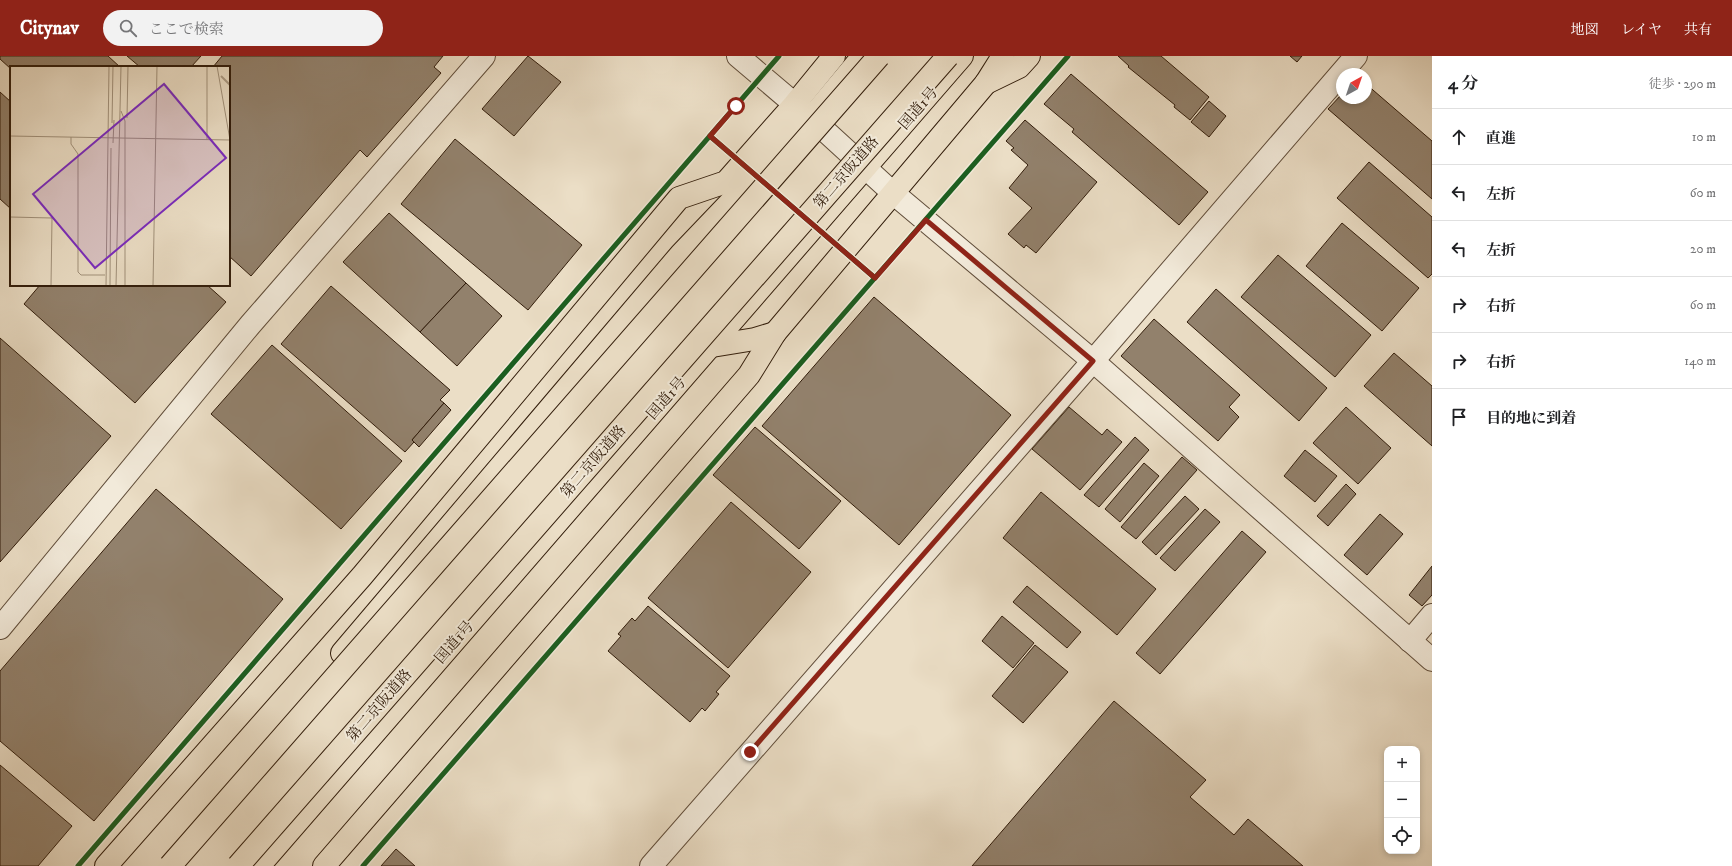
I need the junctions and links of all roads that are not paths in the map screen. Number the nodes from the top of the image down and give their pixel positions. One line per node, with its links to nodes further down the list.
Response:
1 (484, 56): 21 (street)
2 (738, 56): 12 (street)
3 (834, 56): 12 (highway)
4 (863, 56): 12 (highway)
5 (879, 56): 26 (highway, bridge)
6 (948, 56): 27 (highway, 第二京阪道路, bridge)
7 (962, 56): 13 (highway, 国道1号)
8 (1003, 56): 11 (highway)
9 (1029, 56): 11 (highway)
10 (1356, 56): 19 (street)
11 (986, 83): 15 (highway)
12 (802, 111): 13 (street); 14 (highway); 16 (highway)
13 (866, 168): 15 (street); 18 (highway, 国道1号)
14 (726, 182): 16 (highway); 24 (highway)
15 (893, 193): 17 (highway); 19 (street)
16 (681, 254): 25 (highway)
17 (775, 332): 18 (highway); 29 (highway)
18 (712, 346): 28 (highway, 国道1号)
19 (1093, 361): 22 (street); 30 (street)
20 (1432, 615): 22 (street)
21 (0, 628)
22 (1410, 641): 23 (street)
23 (1432, 660)
24 (106, 866)
25 (162, 866)
26 (170, 866)
27 (238, 866)
28 (259, 866)
29 (324, 866)
30 (651, 866)

